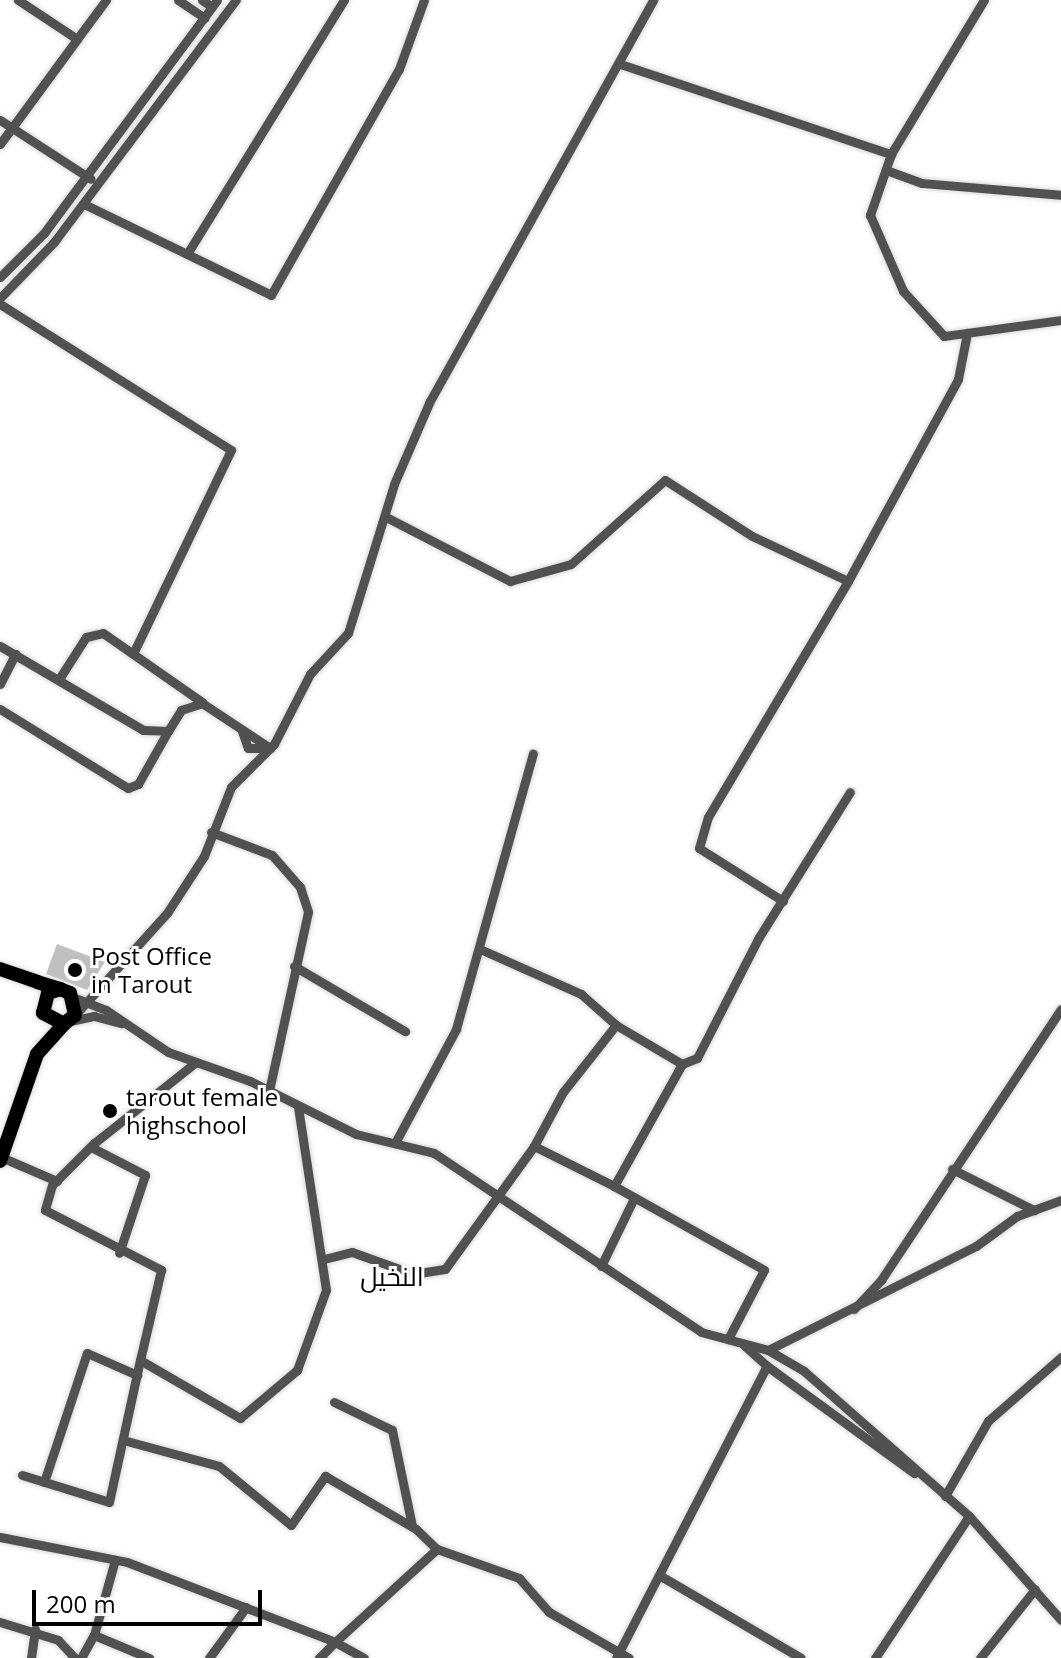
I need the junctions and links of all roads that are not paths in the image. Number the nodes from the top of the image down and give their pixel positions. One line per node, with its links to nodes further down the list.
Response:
1 (18, 0): 13 (street)
2 (106, 0): 13 (street)
3 (178, 0): 12 (street)
4 (202, 0): 11 (street)
5 (236, 0): 21 (street)
6 (344, 0): 24 (street)
7 (412, 0): 10 (street)
8 (653, 0): 14 (street)
9 (984, 0): 18 (street)
10 (424, 2): 24 (street)
11 (215, 3): 12 (street)
12 (205, 18): 20 (street)
13 (77, 39): 16 (street)
14 (620, 64): 18 (street); 29 (street)
15 (0, 120): 16 (street)
16 (12, 128): 17 (street); 20 (street)
17 (0, 144)
18 (891, 154): 19 (street)
19 (886, 170): 22 (street); 28 (street)
20 (86, 176): 21 (street); 25 (street)
21 (99, 184): 23 (street)
22 (1061, 195)
23 (84, 204): 24 (street); 26 (street)
24 (187, 254)
25 (0, 277)
26 (0, 301): 33 (street)
27 (1061, 320): 28 (street)
28 (967, 333): 30 (street)
29 (386, 517): 30 (street); 39 (street)
30 (848, 581): 43 (street)
31 (0, 646): 32 (street)
32 (15, 654): 34 (street); 35 (street)
33 (133, 654): 34 (street); 36 (street)
34 (59, 679): 38 (street)
35 (0, 684)
36 (202, 703): 38 (street); 39 (street)
37 (0, 709): 38 (street)
38 (168, 731)
39 (270, 748): 42 (street)
40 (533, 754): 44 (street)
41 (850, 792): 43 (street)
42 (211, 832): 45 (street); 47 (street)
43 (783, 901): 58 (street)
44 (480, 949): 54 (street); 62 (street)
45 (294, 966): 55 (street); 59 (street)
46 (5, 970): 48 (main road); 49 (main road)
47 (100, 989): 48 (street); 48 (street); 51 (street)
48 (73, 995): 49 (main road); 51 (street); 52 (main road)
49 (42, 1007): 52 (main road); 56 (main road)
50 (1061, 1009): 66 (street)
51 (106, 1010): 53 (street)
52 (70, 1020): 53 (street); 56 (main road)
53 (126, 1024): 57 (street)
54 (616, 1025): 58 (street); 63 (street)
55 (405, 1031)
56 (37, 1054): 61 (main road)
57 (196, 1062): 59 (street); 64 (street)
58 (682, 1064): 68 (street)
59 (269, 1091): 60 (street)
60 (298, 1107): 62 (street); 74 (street)
61 (5, 1131): 65 (main road)
62 (395, 1143): 69 (street)
63 (534, 1146): 68 (street); 69 (street)
64 (91, 1147): 67 (street); 73 (street)
65 (1, 1159): 67 (street)
66 (952, 1169): 72 (street); 76 (street)
67 (57, 1181): 73 (street)
68 (614, 1186): 70 (street)
69 (497, 1195): 74 (street); 75 (street)
70 (634, 1198): 75 (street); 77 (street)
71 (1061, 1200): 72 (street)
72 (1034, 1210): 76 (street)
73 (119, 1253): 81 (street)
74 (324, 1259): 81 (street)
75 (601, 1266): 77 (street)
76 (854, 1309): 79 (street)
77 (728, 1339): 78 (street)
78 (741, 1343): 79 (street); 82 (street)
79 (768, 1350): 87 (street)
80 (1061, 1357): 89 (street)
81 (140, 1360): 83 (street)
82 (767, 1366): 87 (street); 95 (street)
83 (137, 1375): 85 (street); 88 (street)
84 (334, 1402): 91 (street)
85 (123, 1440): 88 (street); 91 (street)
86 (22, 1475): 88 (street)
87 (921, 1476): 89 (street)
88 (44, 1482)
89 (945, 1496): 90 (street)
90 (969, 1516): 96 (street); 112 (street)
91 (412, 1526): 93 (street)
92 (0, 1537): 94 (street)
93 (437, 1549): 102 (street); 103 (street)
94 (115, 1560): 97 (street); 101 (street)
95 (659, 1575): 103 (street); 111 (street)
96 (1035, 1589): 98 (street); 113 (street)
97 (246, 1607): 102 (street); 107 (street)
98 (1061, 1620)
99 (0, 1622): 100 (street)
100 (35, 1629): 104 (street); 105 (street)
101 (94, 1635): 105 (street); 106 (street)
102 (335, 1642): 108 (street); 109 (street)
103 (618, 1655): 110 (street)
104 (31, 1658)
105 (78, 1658)
106 (149, 1658)
107 (209, 1658)
108 (319, 1658)
109 (364, 1658)
110 (629, 1658)
111 (801, 1658)
112 (875, 1658)
113 (980, 1658)

